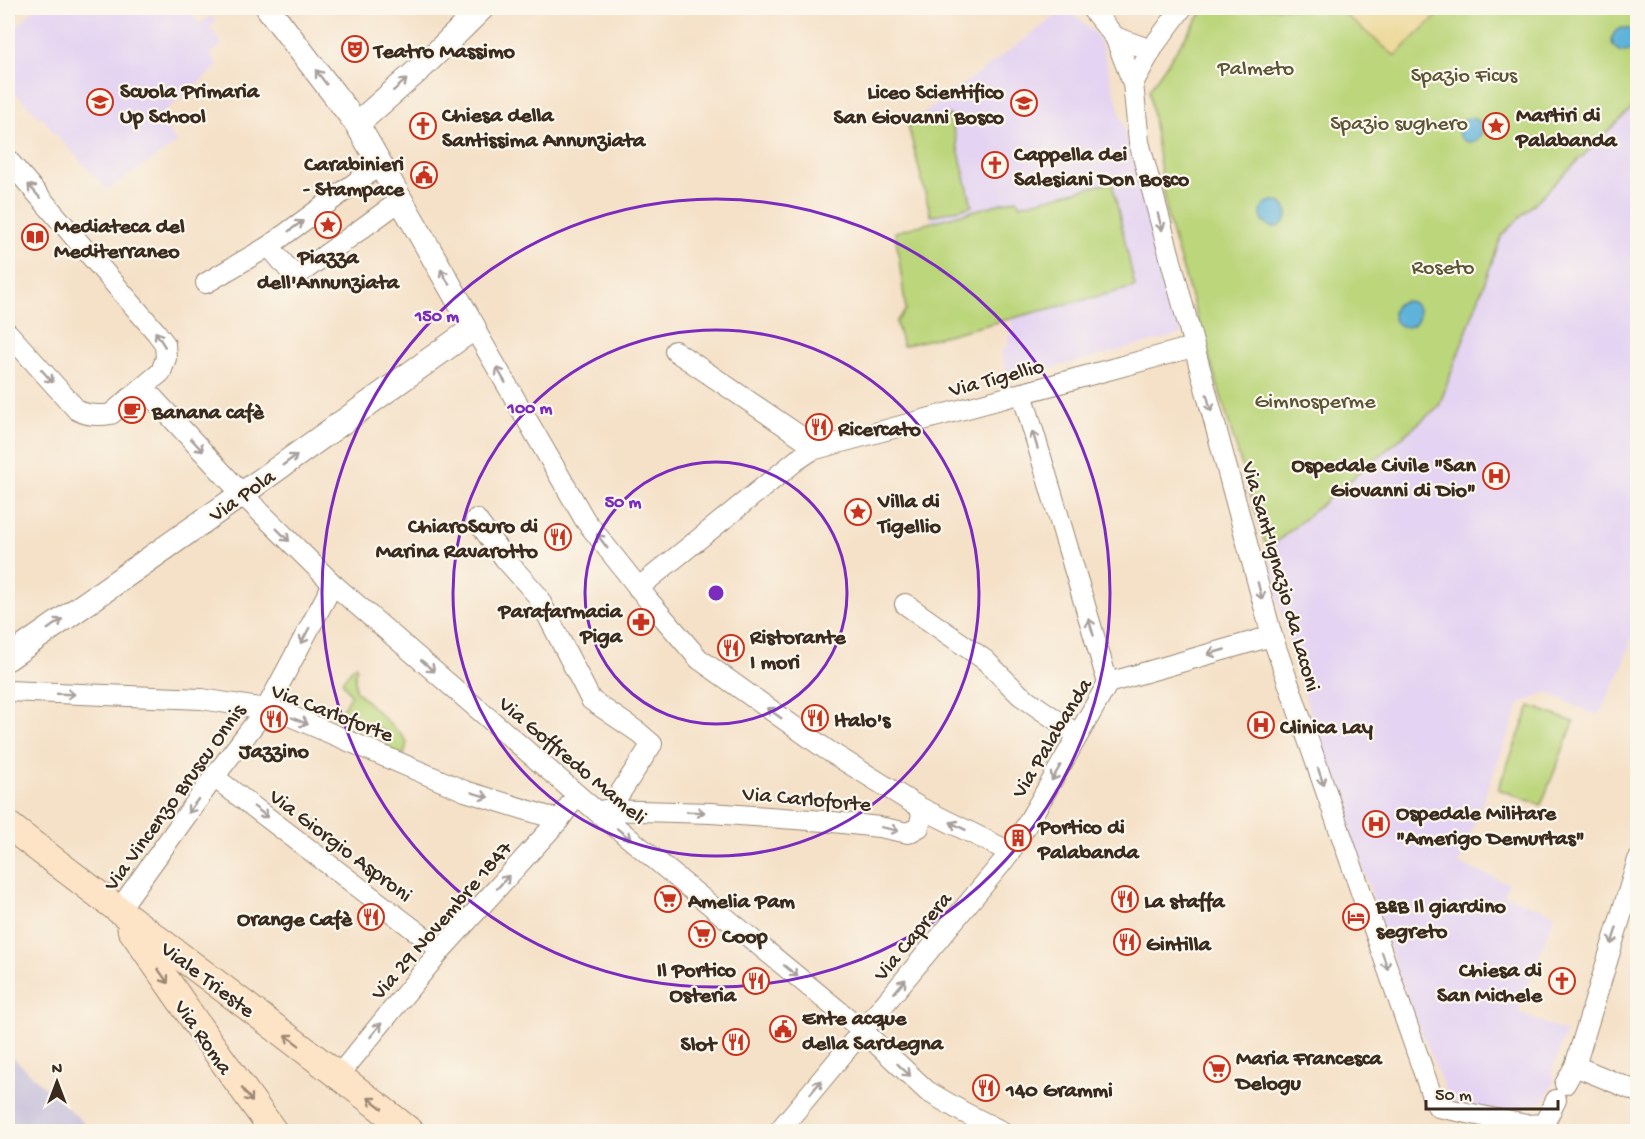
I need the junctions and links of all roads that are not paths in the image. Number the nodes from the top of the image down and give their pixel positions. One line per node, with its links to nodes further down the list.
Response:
1 (268, 8): 8 (street, one-way to 1)
2 (483, 8): 8 (street, one-way to 2)
3 (1091, 8): 5 (street)
4 (1182, 8): 6 (street)
5 (1115, 37): 6 (street); 7 (street, Via Sant'Ignazio da Laconi)
6 (1151, 50): 7 (street)
7 (1133, 83): 16 (street, Via Sant'Ignazio da Laconi, one-way to 16)
8 (357, 124): 10 (street)
9 (8, 160): 18 (street, one-way to 9)
10 (381, 164): 11 (street); 12 (street, one-way to 10)
11 (401, 200): 12 (street); 14 (street, one-way to 11)
12 (269, 246): 13 (street)
13 (206, 284)
14 (474, 328): 21 (street, Via Pola, one-way to 14); 24 (street, one-way to 14)
15 (8, 333): 18 (street, one-way to 18)
16 (1193, 347): 19 (street, Via Tigellio); 26 (street, Via Sant'Ignazio da Laconi, one-way to 26)
17 (675, 351): 20 (street)
18 (144, 387): 21 (street, Via Goffredo Mameli, one-way to 21)
19 (1022, 393): 20 (street, Via Tigellio); 28 (street, one-way to 19)
20 (812, 450): 24 (street, Via Tigellio)
21 (242, 494): 23 (street, Via Goffredo Mameli, one-way to 23); 27 (street, Via Pola, one-way to 21)
22 (476, 519): 35 (street)
23 (333, 584): 30 (street, Via Vincenzo Bruscu Onnis, one-way to 30); 33 (street, Via Goffredo Mameli, one-way to 33)
24 (638, 588): 34 (street, one-way to 24)
25 (905, 604): 31 (street)
26 (1272, 636): 28 (street, Via Palabanda, one-way to 28); 43 (street, Via Sant'Ignazio da Laconi, one-way to 43)
27 (8, 658)
28 (1108, 683): 31 (street, Via Palabanda)
29 (8, 691): 30 (street, Via Carloforte, one-way to 30)
30 (267, 709): 32 (street, Via Vincenzo Bruscu Onnis); 36 (street, Via Carloforte, one-way to 36)
31 (1078, 735): 38 (street, Via Palabanda, one-way to 38)
32 (214, 777): 40 (street, Via Vincenzo Bruscu Onnis, one-way to 40); 41 (street, Via Giorgio Asproni, one-way to 41)
33 (577, 795): 35 (street, Via Goffredo Mameli); 36 (street, Via 29 Novembre 1847)
34 (919, 807): 35 (street, Via Carloforte, one-way to 34); 38 (street, one-way to 34)
35 (604, 810): 42 (street, Via Goffredo Mameli, one-way to 42)
36 (560, 820): 41 (street, Via 29 Novembre 1847, one-way to 36)
37 (8, 825): 40 (main road, Viale Trieste)
38 (1016, 843): 42 (street, Via Caprera, one-way to 38)
39 (1638, 860): 43 (street, one-way to 43)
40 (118, 911): 44 (main road, Viale Trieste, one-way to 40); 46 (main road, Via Roma, one-way to 46)
41 (441, 950): 44 (street, Via 29 Novembre 1847, one-way to 41)
42 (862, 1030): 48 (street, Via Caprera, one-way to 42); 49 (street, Via Goffredo Mameli, one-way to 49)
43 (1575, 1066): 45 (street)
44 (339, 1075): 47 (main road, Viale Trieste, one-way to 44)
45 (1638, 1092)
46 (274, 1131)
47 (411, 1131)
48 (778, 1131)
49 (1003, 1131)

